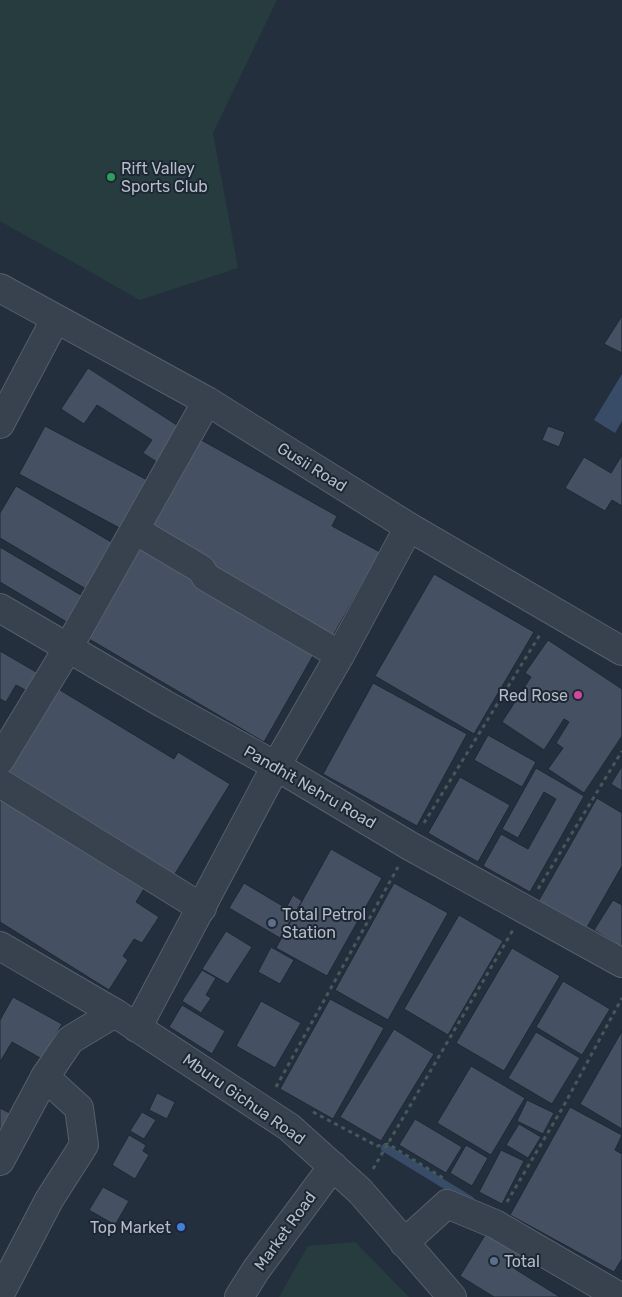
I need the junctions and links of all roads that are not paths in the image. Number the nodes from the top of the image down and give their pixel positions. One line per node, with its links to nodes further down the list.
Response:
1 (0, 288): 2 (street, Gusii Road)
2 (55, 320): 3 (street, Gusii Road); 4 (street)
3 (207, 402): 5 (street, Gusii Road); 6 (street)
4 (0, 424)
5 (408, 527): 9 (street, Gusii Road); 10 (street)
6 (135, 530): 8 (street); 10 (street)
7 (0, 608): 8 (street, Pandhit Nehru Road)
8 (68, 648): 11 (street); 12 (street, Pandhit Nehru Road)
9 (622, 651)
10 (340, 655): 12 (street)
11 (0, 760)
12 (276, 766): 14 (street); 16 (street, Pandhit Nehru Road)
13 (0, 783): 14 (street)
14 (202, 908): 18 (street)
15 (3, 956): 17 (street, Mburu Gichua Road)
16 (622, 963)
17 (114, 1013): 18 (street, Mburu Gichua Road); 19 (street)
18 (137, 1028): 21 (street, Mburu Gichua Road)
19 (45, 1077): 20 (street); 23 (street)
20 (0, 1161)
21 (333, 1166): 22 (street, Mburu Gichua Road); 24 (street, Market Road)
22 (404, 1243): 25 (street, Mburu Gichua Road); 26 (street)
23 (0, 1294)
24 (239, 1297)
25 (452, 1297)
26 (620, 1297)

